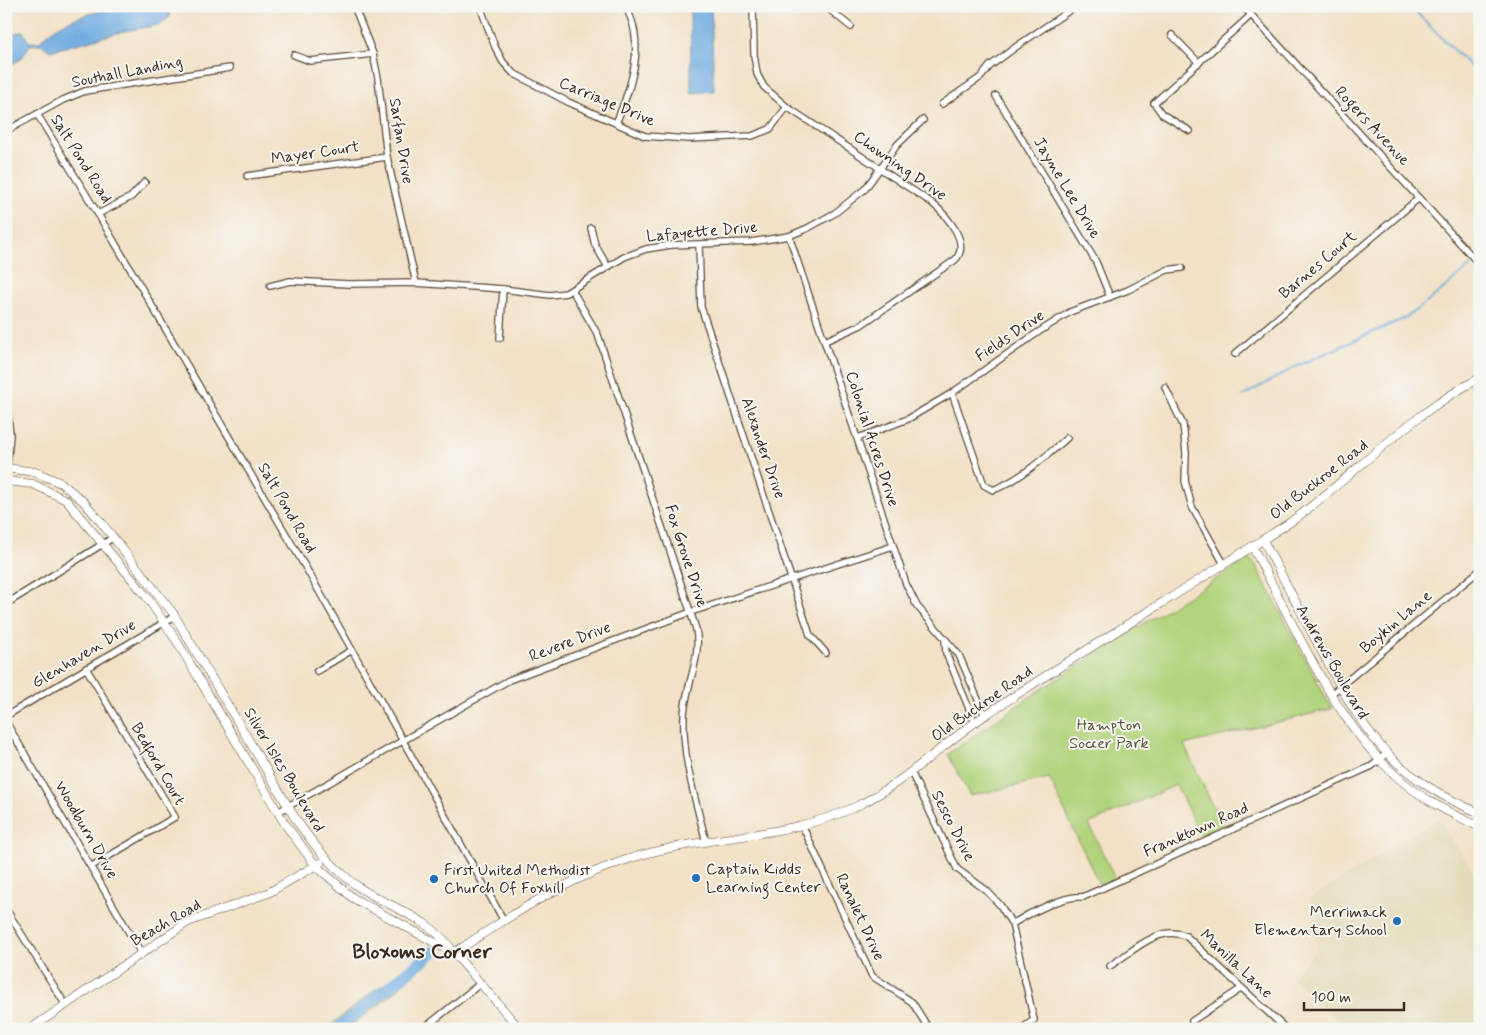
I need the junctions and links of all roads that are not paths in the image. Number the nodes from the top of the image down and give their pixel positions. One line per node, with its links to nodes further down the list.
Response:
1 (354, 6): 11 (street, Sarfan Drive)
2 (480, 6): 20 (street, Carriage Drive)
3 (625, 6): 20 (street)
4 (752, 6): 17 (street, Chowning Drive)
5 (825, 6): 9 (street)
6 (1076, 6): 16 (street)
7 (1243, 6): 8 (street, Rogers Avenue)
8 (1251, 15): 13 (street); 27 (street, Rogers Avenue)
9 (851, 27)
10 (1172, 35): 13 (street)
11 (373, 54): 12 (street); 23 (street, Sarfan Drive)
12 (294, 55)
13 (1199, 63): 21 (street)
14 (230, 68): 18 (street, Southall Landing)
15 (996, 96): 39 (street, Jayne Lee Drive)
16 (942, 104)
17 (787, 106): 20 (street, Carriage Drive); 24 (street, Chowning Drive)
18 (37, 114): 22 (street, Southall Landing); 28 (street, Salt Pond Road)
19 (923, 120): 24 (street, Lafayette Drive)
20 (616, 123)
21 (1190, 131)
22 (6, 132)
23 (387, 156): 25 (street, Mayer Court); 35 (street, Sarfan Drive)
24 (882, 168): 30 (street, Lafayette Drive); 41 (street, Chowning Drive)
25 (247, 176)
26 (145, 182): 28 (street)
27 (1419, 198): 32 (street, Rogers Avenue); 42 (street, Barnes Court)
28 (98, 214): 65 (street, Salt Pond Road)
29 (591, 228): 33 (street)
30 (790, 236): 31 (street, Lafayette Drive); 41 (street, Colonial Acres Drive)
31 (699, 245): 33 (street, Lafayette Drive); 59 (street, Alexander Drive)
32 (1480, 265)
33 (608, 267): 38 (street, Lafayette Drive)
34 (1182, 268): 39 (street, Fields Drive)
35 (416, 283): 36 (street, Lafayette Drive); 37 (street, Lafayette Drive)
36 (270, 286)
37 (503, 288): 38 (street, Lafayette Drive); 40 (street)
38 (572, 290): 61 (street, Fox Grove Drive)
39 (1110, 297): 45 (street, Fields Drive)
40 (500, 338)
41 (825, 341): 47 (street, Colonial Acres Drive)
42 (1235, 354)
43 (1480, 378): 53 (street, Old Buckroe Road)
44 (1166, 387): 57 (street)
45 (952, 393): 47 (street, Fields Drive); 48 (street)
46 (6, 398): 49 (street)
47 (858, 438): 55 (street, Colonial Acres Drive)
48 (1067, 438)
49 (7, 468): 50 (street); 52 (street, Silver Isles Boulevard)
50 (6, 476)
51 (6, 481): 54 (street, Silver Isles Boulevard)
52 (114, 537): 54 (street); 62 (street, Silver Isles Boulevard)
53 (1263, 540): 56 (street, Old Buckroe Road); 69 (street, Andrews Boulevard)
54 (104, 545): 60 (street); 63 (street, Silver Isles Boulevard)
55 (893, 546): 59 (street, Revere Drive); 64 (street, Colonial Acres Drive)
56 (1252, 546): 57 (street, Old Buckroe Road); 70 (street, Andrews Boulevard)
57 (1224, 564): 72 (street, Old Buckroe Road)
58 (1480, 570): 69 (street, Boykin Lane)
59 (792, 578): 61 (street, Revere Drive); 66 (street, Alexander Drive)
60 (6, 604)
61 (691, 612): 75 (street, Revere Drive); 84 (street, Fox Grove Drive)
62 (175, 616): 63 (street, Glenhaven Drive); 79 (street, Silver Isles Boulevard)
63 (164, 623): 67 (street, Glenhaven Drive); 80 (street, Silver Isles Boulevard)
64 (945, 641): 72 (street, Colonial Acres Drive); 74 (street, Colonial Acres Drive)
65 (352, 650): 68 (street); 75 (street, Salt Pond Road)
66 (826, 653)
67 (86, 668): 71 (street, Glenhaven Drive); 86 (street, Bedford Court)
68 (317, 671)
69 (1340, 687): 70 (street, Boykin Lane); 76 (street, Andrews Boulevard)
70 (1331, 694): 77 (street, Andrews Boulevard)
71 (6, 716)
72 (985, 716): 74 (street, Old Buckroe Road)
73 (6, 722): 86 (street, Woodburn Drive)
74 (975, 723): 78 (street, Old Buckroe Road)
75 (403, 739): 79 (street, Revere Drive); 89 (street, Salt Pond Road)
76 (1387, 753): 77 (street, Franktown Road); 81 (street, Andrews Boulevard)
77 (1380, 760): 83 (street, Andrews Boulevard); 90 (street, Franktown Road)
78 (911, 772): 82 (street, Old Buckroe Road); 90 (street, Sesco Drive)
79 (288, 806): 80 (street, Revere Drive); 85 (street, Silver Isles Boulevard)
80 (278, 812): 87 (street, Silver Isles Boulevard)
81 (1480, 813)
82 (802, 825): 84 (street, Old Buckroe Road); 101 (street, Ranalet Drive)
83 (1480, 827)
84 (706, 842): 89 (street, Old Buckroe Road)
85 (326, 860): 87 (street, Beach Road); 92 (street, Silver Isles Boulevard)
86 (92, 866): 91 (street, Woodburn Drive)
87 (316, 866): 91 (street, Beach Road); 92 (street, Silver Isles Boulevard)
88 (6, 909): 96 (street)
89 (504, 921): 92 (street, Old Buckroe Road)
90 (1012, 924): 102 (street, Sesco Drive)
91 (141, 953): 96 (street, Beach Road)
92 (454, 953): 94 (street)
93 (1110, 966): 95 (street, Manilla Lane)
94 (481, 982): 99 (street); 100 (street)
95 (1242, 988): 97 (street); 103 (street, Manilla Lane)
96 (65, 1004): 98 (street, Beach Road)
97 (1192, 1020)
98 (30, 1029)
99 (423, 1029)
100 (520, 1029)
101 (929, 1029)
102 (1021, 1029)
103 (1286, 1029)

